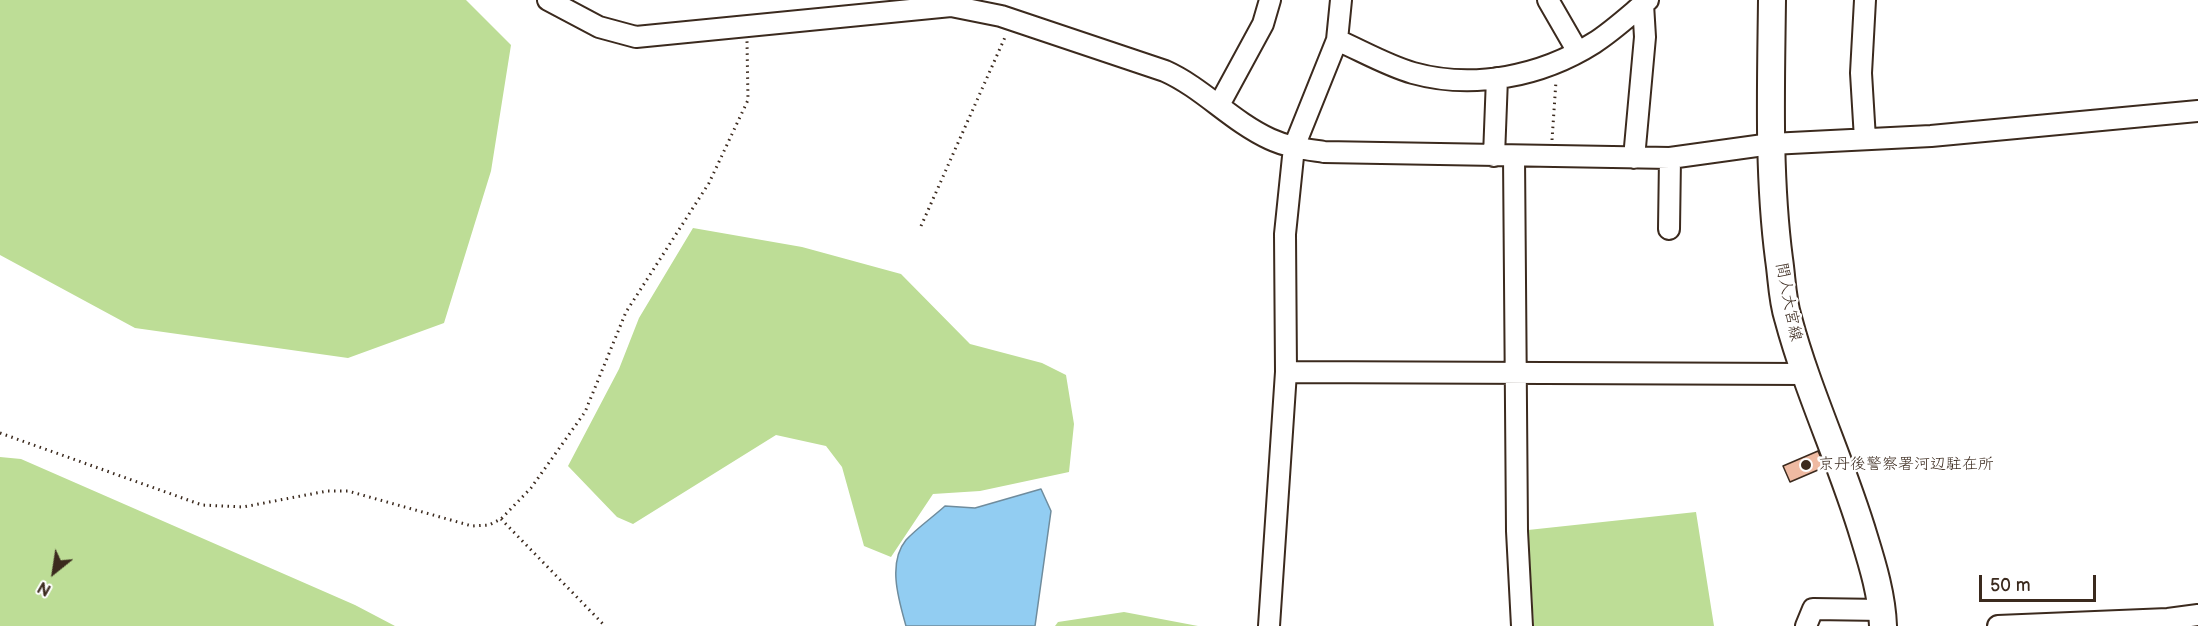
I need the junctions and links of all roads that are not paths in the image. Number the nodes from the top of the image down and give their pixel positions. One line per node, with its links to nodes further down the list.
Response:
1 (548, 0): 8 (street)
2 (1269, 0): 12 (street)
3 (1341, 0): 9 (street)
4 (1548, 0): 10 (street)
5 (1772, 0): 15 (main road, 間人大宮線)
6 (1865, 0): 14 (street)
7 (1645, 2): 10 (street); 19 (street)
8 (952, 3): 12 (street)
9 (1337, 40): 11 (street); 16 (street)
10 (1578, 52): 11 (street)
11 (1497, 78): 17 (street)
12 (1219, 105): 16 (street)
13 (2198, 111): 14 (street)
14 (1864, 139): 15 (street)
15 (1771, 144): 20 (street); 24 (main road, 間人大宮線)
16 (1294, 147): 17 (street); 22 (street)
17 (1494, 156): 18 (street)
18 (1514, 156): 19 (street); 23 (street)
19 (1634, 158): 20 (street)
20 (1670, 158): 21 (street)
21 (1669, 229)
22 (1286, 372): 23 (street); 27 (street)
23 (1516, 372): 24 (street); 28 (street)
24 (1804, 374): 26 (main road, 間人大宮線)
25 (2198, 615): 30 (street)
26 (1883, 618): 29 (street)
27 (1269, 626)
28 (1522, 626)
29 (1806, 626)
30 (1998, 626)

